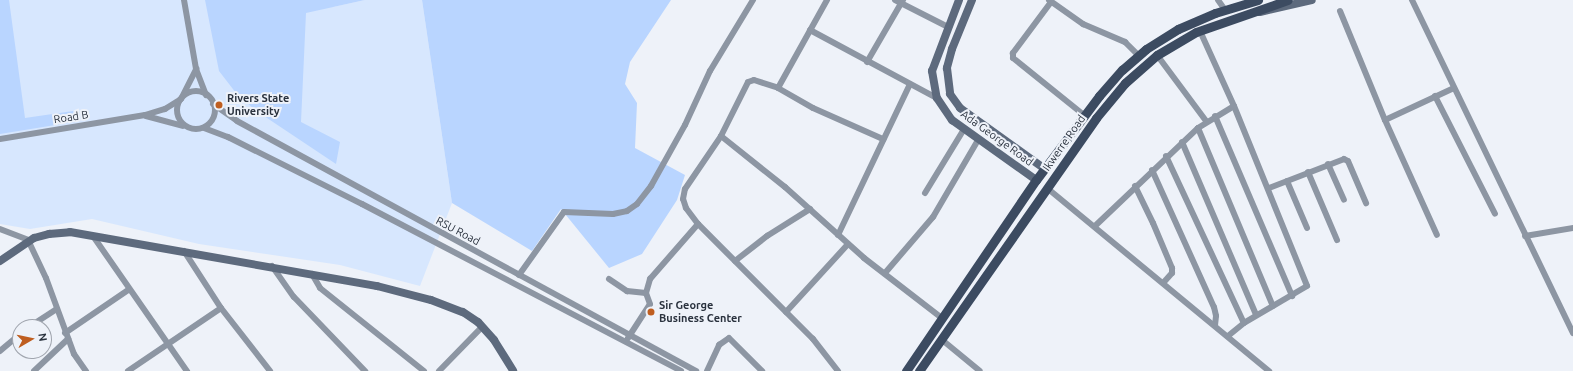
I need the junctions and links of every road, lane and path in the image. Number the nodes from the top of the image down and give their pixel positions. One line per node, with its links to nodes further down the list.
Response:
1 (184, 0): 22 (street)
2 (753, 0): 79 (street)
3 (827, 0): 17 (street)
4 (959, 0): 16 (street, Ada George Road)
5 (972, 0): 48 (street, Ada George Road)
6 (1218, 0): 13 (street)
7 (1258, 0): 13 (main road, Ikwerre Road)
8 (1288, 0): 15 (main road, Ikwerre Road)
9 (1312, 0): 15 (street)
10 (1412, 0): 25 (street)
11 (900, 1): 16 (street); 21 (street)
12 (1050, 1): 19 (street); 33 (street)
13 (1225, 10): 19 (main road, Ikwerre Road)
14 (1340, 11): 35 (street)
15 (1245, 14): 18 (main road, Ikwerre Road)
16 (948, 27): 28 (street, Ada George Road)
17 (810, 30): 21 (street); 24 (street)
18 (1200, 31): 20 (main road, Ikwerre Road); 31 (street)
19 (1138, 55): 33 (main road, Ikwerre Road)
20 (1157, 55): 36 (street); 54 (main road, Ikwerre Road)
21 (867, 62): 23 (street)
22 (196, 69): 26 (street); 29 (street)
23 (910, 84): 28 (street); 43 (street)
24 (778, 88): 41 (street); 43 (street)
25 (1454, 88): 27 (street); 69 (street)
26 (206, 95): 29 (street); 30 (street)
27 (1435, 96): 35 (street); 60 (street)
28 (937, 98): 40 (street, Ada George Road)
29 (181, 99): 32 (street, Road B); 37 (street)
30 (213, 104): 38 (street); 79 (street, RSU Road)
31 (1234, 106): 34 (street); 55 (street)
32 (145, 115): 37 (street); 42 (street, Road B)
33 (1084, 115): 48 (main road, Ikwerre Road)
34 (1215, 116): 36 (street); 84 (street)
35 (1385, 120): 67 (street)
36 (1206, 121): 39 (street)
37 (187, 128): 38 (street)
38 (204, 128): 101 (street, RSU Road)
39 (1198, 128): 45 (street); 85 (street)
40 (964, 129): 44 (street, Ada George Road); 56 (street)
41 (721, 136): 59 (street); 61 (street)
42 (0, 139)
43 (883, 139): 66 (street)
44 (978, 140): 51 (street, Ada George Road); 77 (street)
45 (1182, 142): 46 (street); 89 (street)
46 (1166, 156): 49 (street); 92 (street)
47 (1328, 164): 50 (street); 57 (street); 58 (street)
48 (1045, 169): 51 (main road, Ikwerre Road)
49 (1152, 170): 53 (street); 93 (street)
50 (1308, 172): 52 (street); 71 (street)
51 (1036, 180): 90 (main road, Ikwerre Road)
52 (1287, 181): 55 (street); 63 (street)
53 (1135, 186): 62 (street); 81 (street)
54 (1047, 188): 62 (street); 99 (main road, Ikwerre Road)
55 (1269, 188): 84 (street)
56 (924, 193)
57 (1344, 200)
58 (1366, 203)
59 (810, 209): 66 (street); 75 (street)
60 (1495, 214)
61 (698, 224): 75 (street); 83 (street)
62 (1095, 226): 81 (street)
63 (1307, 228)
64 (1573, 228): 69 (street)
65 (0, 229): 70 (street)
66 (838, 235): 72 (street)
67 (1437, 235)
68 (93, 236): 70 (street); 73 (street); 82 (street)
69 (1525, 236): 95 (street)
70 (28, 240): 74 (street); 87 (street)
71 (1337, 240)
72 (848, 244): 77 (street); 88 (street)
73 (184, 251): 76 (street); 86 (street)
74 (0, 261)
75 (735, 261): 88 (street)
76 (272, 266): 78 (street); 109 (street)
77 (885, 273): 90 (street)
78 (312, 274): 94 (street); 110 (street)
79 (519, 275): 96 (street, RSU Road)
80 (609, 279): 83 (street)
81 (1164, 282): 93 (street)
82 (128, 290): 97 (street); 102 (street)
83 (646, 293): 96 (street)
84 (1292, 296): 85 (street)
85 (1273, 306): 89 (street)
86 (221, 308): 102 (street); 108 (street)
87 (57, 309): 91 (street); 97 (street)
88 (786, 312): 117 (street)
89 (1256, 315): 92 (street)
90 (942, 318): 118 (main road, Ikwerre Road)
91 (41, 319)
92 (1244, 323): 98 (street)
93 (1215, 325): 98 (street)
94 (482, 327): 111 (street); 112 (street)
95 (1573, 333)
96 (630, 335): 101 (street); 114 (street, RSU Road)
97 (66, 336): 104 (street); 105 (street)
98 (1228, 336): 121 (street)
99 (941, 340): 119 (main road, Ikwerre Road); 120 (street)
100 (12, 341): 103 (street)
101 (626, 341): 113 (street, RSU Road)
102 (168, 345): 106 (street); 107 (street)
103 (0, 351)
104 (34, 371)
105 (86, 371)
106 (128, 371)
107 (187, 371)
108 (270, 371)
109 (365, 371)
110 (424, 371)
111 (439, 371)
112 (513, 371)
113 (681, 371)
114 (696, 371)
115 (707, 371): 116 (street)
116 (762, 371)
117 (838, 371)
118 (906, 371)
119 (919, 371)
120 (980, 371)
121 (1269, 371)

